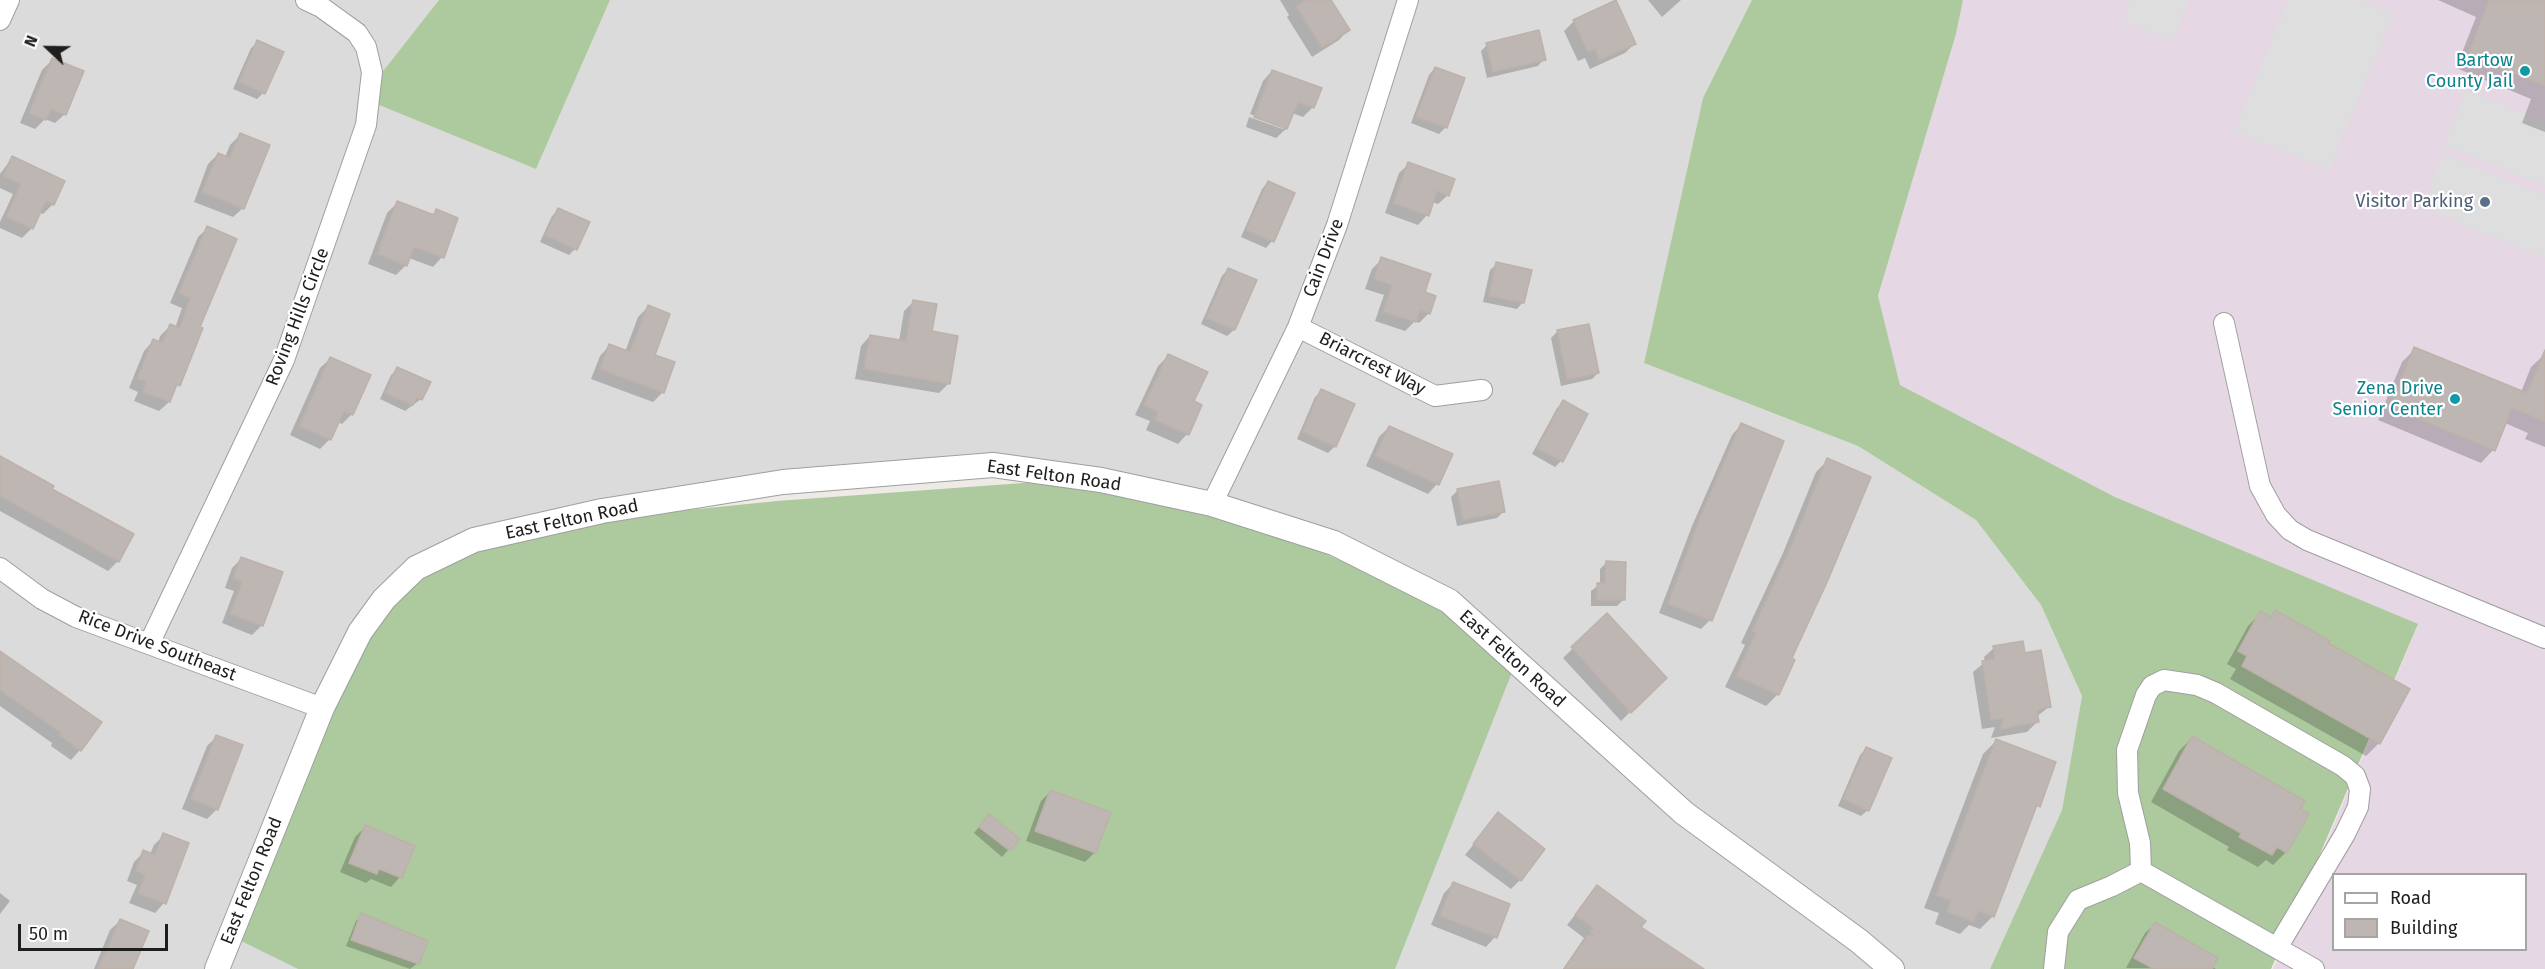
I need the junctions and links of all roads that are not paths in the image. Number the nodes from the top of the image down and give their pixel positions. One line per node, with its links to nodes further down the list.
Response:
1 (9, 0): 4 (street)
2 (306, 0): 11 (street, Roving Hills Circle)
3 (1408, 0): 6 (street, Cain Drive)
4 (0, 20)
5 (2224, 323): 10 (street)
6 (1298, 327): 7 (street, Briarcrest Way); 8 (street, Cain Drive)
7 (1482, 390)
8 (1212, 504): 12 (street, East Felton Road); 16 (street, East Felton Road)
9 (0, 568): 11 (street, Rice Drive Southeast)
10 (2545, 638)
11 (149, 644): 12 (street, Rice Drive Southeast)
12 (322, 708): 15 (street, East Felton Road)
13 (2141, 871): 14 (street); 14 (street); 17 (street)
14 (2277, 948): 18 (street)
15 (217, 969)
16 (1892, 969)
17 (2054, 969)
18 (2314, 969)

